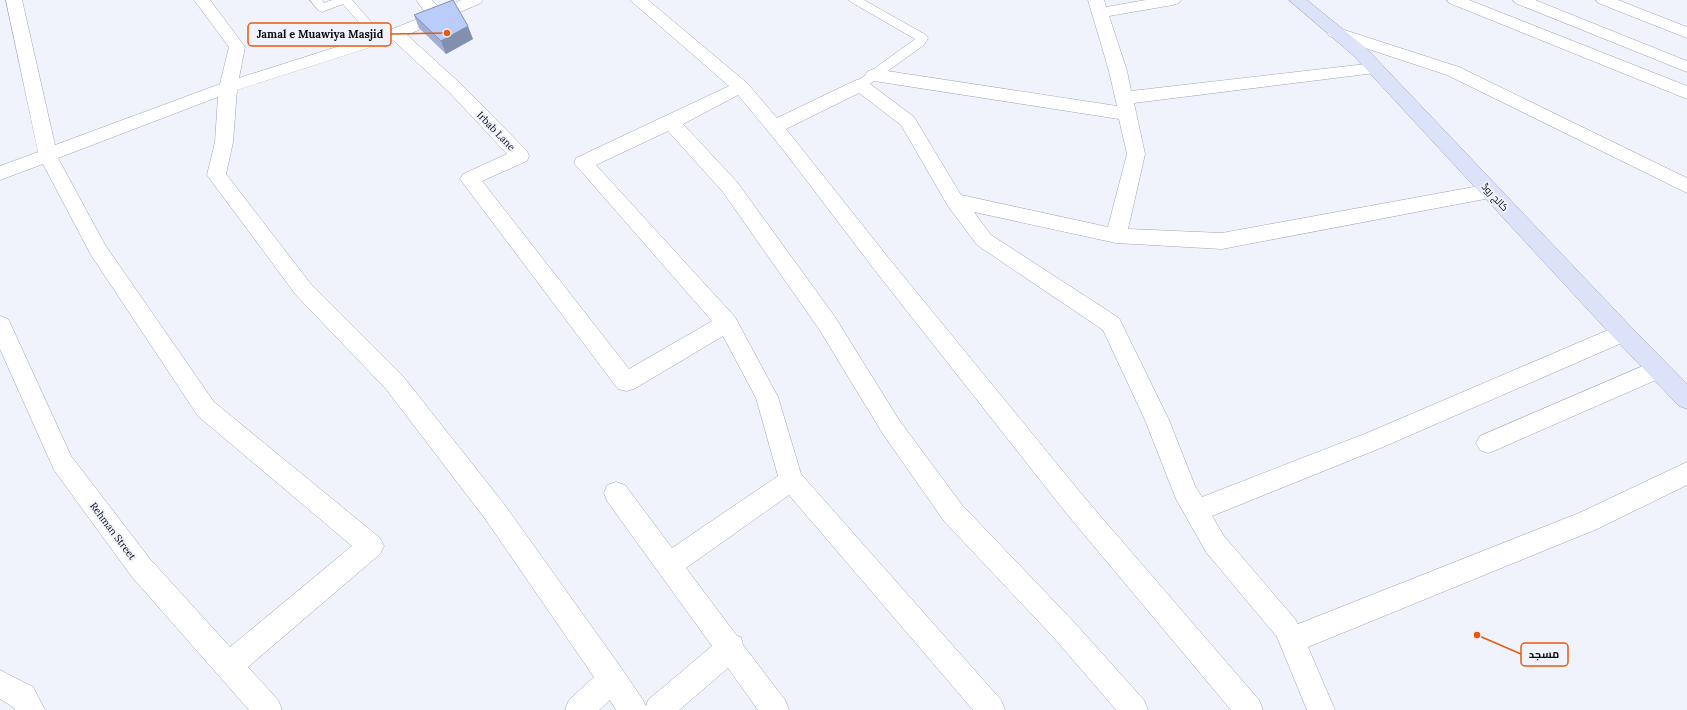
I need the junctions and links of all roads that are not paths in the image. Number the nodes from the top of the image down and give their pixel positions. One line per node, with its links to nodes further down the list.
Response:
1 (14, 0): 29 (street)
2 (202, 0): 24 (street)
3 (316, 0): 4 (lane)
4 (342, 0)
5 (346, 0): 19 (lane)
6 (424, 0): 16 (street)
7 (475, 0): 16 (street)
8 (638, 0): 23 (street)
9 (855, 0): 22 (lane)
10 (1174, 0): 15 (street)
11 (1297, 0): 17 (main road, کالج روڈ)
12 (1455, 0): 25 (street)
13 (1522, 0): 20 (street)
14 (1604, 0): 18 (street)
15 (1098, 7): 26 (street)
16 (437, 16): 19 (street)
17 (1335, 32): 21 (main road, کالج روڈ); 31 (street)
18 (1687, 33)
19 (388, 37): 24 (street); 35 (street, Irbab Lane)
20 (1687, 67)
21 (1374, 68): 26 (street); 32 (main road, کالج روڈ)
22 (867, 80): 26 (street); 28 (street); 33 (street)
23 (741, 86): 27 (street); 28 (street)
24 (228, 87): 29 (street); 49 (street)
25 (1687, 93)
26 (1125, 106): 34 (street)
27 (671, 122): 35 (street); 58 (street)
28 (775, 127): 59 (street)
29 (48, 156): 30 (street); 48 (street)
30 (0, 173)
31 (1687, 186)
32 (1490, 191): 34 (street); 37 (main road, کالج روڈ)
33 (955, 201): 34 (street); 44 (street)
34 (1116, 236)
35 (727, 323): 42 (street)
36 (0, 325): 48 (street, Rehman Street)
37 (1623, 333): 38 (main road, کالج روڈ); 44 (street)
38 (1657, 369): 39 (main road, کالج روڈ); 40 (street)
39 (1687, 399)
40 (1488, 443)
41 (1687, 473): 46 (street)
42 (791, 480): 45 (street); 57 (street)
43 (616, 493): 45 (street)
44 (1196, 511): 46 (street)
45 (669, 564): 47 (street)
46 (1292, 640): 60 (street)
47 (731, 647): 55 (street); 56 (street)
48 (229, 666): 52 (street, Rehman Street)
49 (612, 679): 53 (street); 54 (street)
50 (0, 684): 51 (street)
51 (31, 710)
52 (268, 710)
53 (579, 710)
54 (633, 710)
55 (658, 710)
56 (775, 710)
57 (991, 710)
58 (1134, 710)
59 (1249, 710)
60 (1321, 710)

